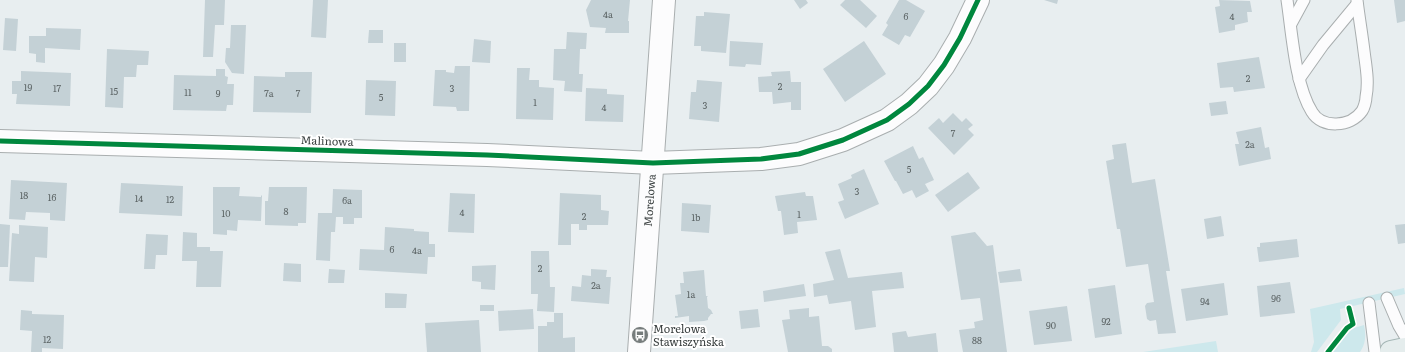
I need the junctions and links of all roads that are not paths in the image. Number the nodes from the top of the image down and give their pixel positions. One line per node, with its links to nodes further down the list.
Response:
1 (664, 0): 9 (street, Morelowa)
2 (978, 0): 9 (street, Malinowa)
3 (1287, 0): 6 (lane)
4 (1304, 0): 6 (lane)
5 (1357, 2): 7 (lane); 7 (lane)
6 (1291, 24): 7 (lane)
7 (1299, 79)
8 (0, 141): 9 (street, Malinowa)
9 (653, 163): 14 (street, Morelowa)
10 (1387, 298): 12 (lane)
11 (1369, 302): 15 (lane)
12 (1405, 336)
13 (1405, 349): 16 (main road)
14 (639, 352)
15 (1375, 352)
16 (1391, 352)

